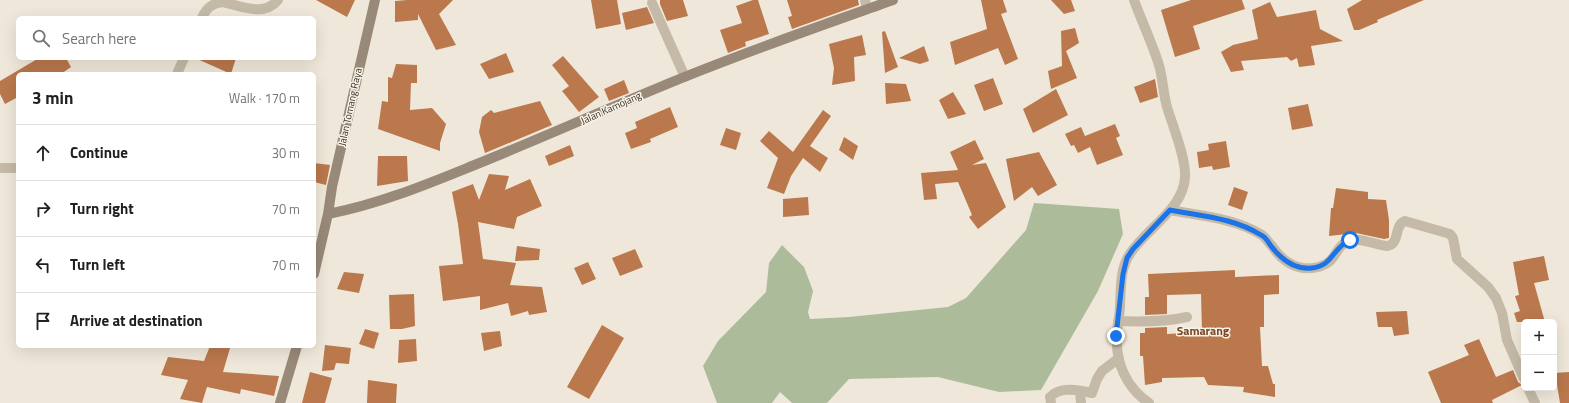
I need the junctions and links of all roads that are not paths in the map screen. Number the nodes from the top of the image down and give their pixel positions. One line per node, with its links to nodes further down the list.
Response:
1 (278, 0): 7 (street)
2 (374, 0): 14 (main road, Jalan Tomang Raya)
3 (893, 0): 6 (main road, Jalan Kamojang)
4 (1134, 0): 13 (street)
5 (652, 3): 10 (street)
6 (866, 5): 10 (main road, Jalan Kamojang)
7 (203, 16)
8 (183, 60): 9 (street)
9 (178, 72)
10 (685, 77): 14 (main road, Jalan Kamojang)
11 (0, 168): 12 (street)
12 (16, 168)
13 (1170, 210): 17 (street); 20 (street)
14 (328, 214): 15 (main road, Jalan Tomang Raya)
15 (316, 265)
16 (1187, 317): 17 (street)
17 (1118, 321): 19 (street)
18 (296, 348): 23 (main road)
19 (1119, 358): 21 (street); 26 (street)
20 (1521, 372)
21 (1082, 391): 24 (street); 25 (street)
22 (1529, 391): 27 (street)
23 (280, 403)
24 (1051, 403)
25 (1080, 403)
26 (1150, 403)
27 (1535, 403)

